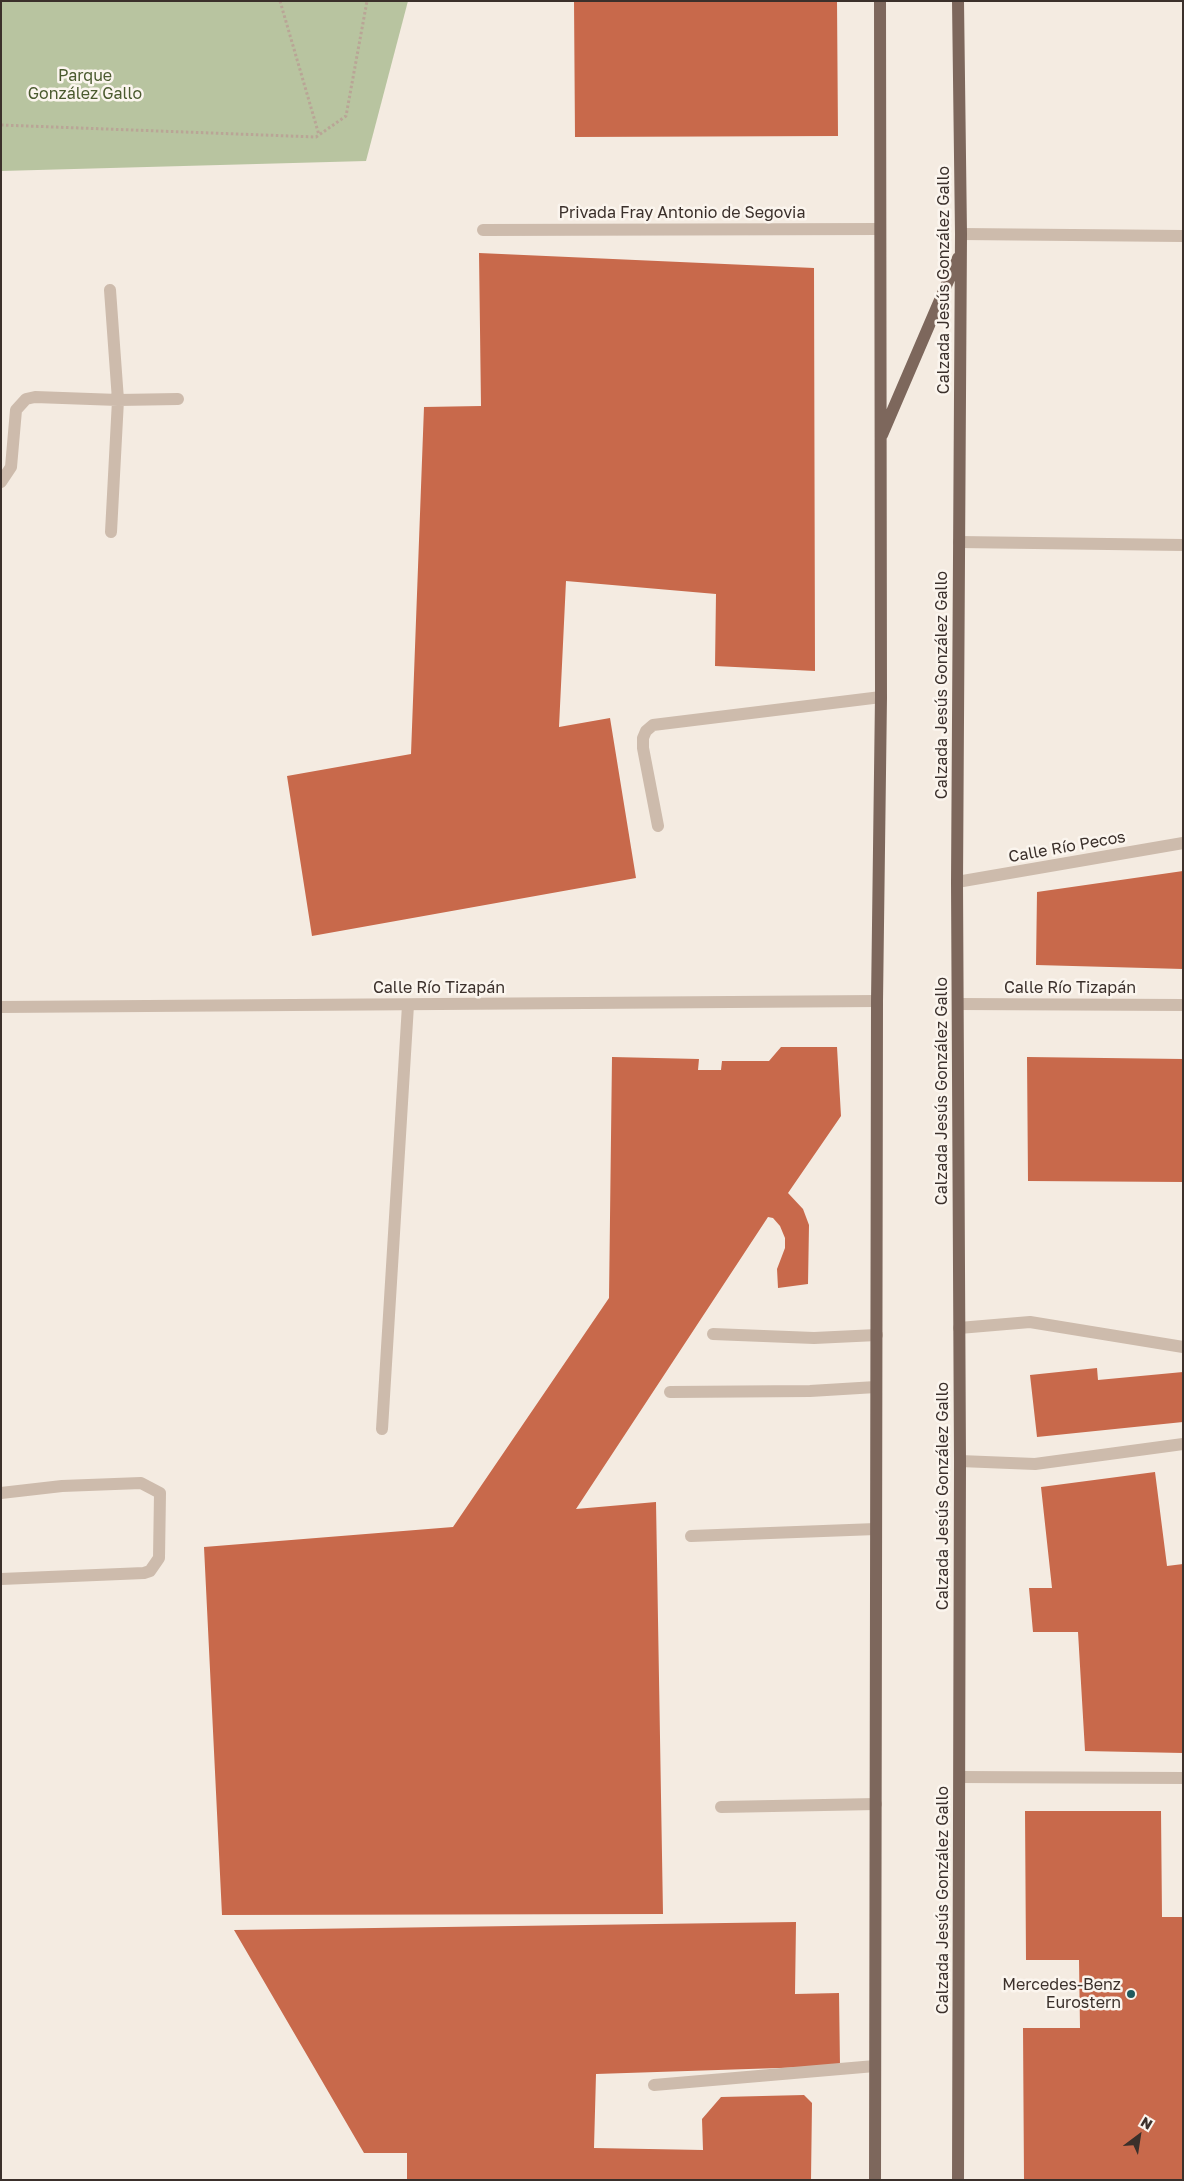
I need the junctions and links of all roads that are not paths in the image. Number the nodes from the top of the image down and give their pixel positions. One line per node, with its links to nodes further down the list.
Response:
1 (880, 1): 3 (main road)
2 (958, 1): 5 (main road, Calzada Jesús González Gallo)
3 (880, 229): 4 (street, Privada Fray Antonio de Segovia); 11 (main road)
4 (483, 230)
5 (961, 234): 6 (street); 7 (main road, Calzada Jesús González Gallo)
6 (1183, 236)
7 (961, 251): 11 (main road); 14 (main road, Calzada Jesús González Gallo)
8 (110, 290): 10 (street)
9 (178, 399): 10 (street)
10 (118, 400): 12 (street); 13 (street)
11 (880, 439): 16 (main road)
12 (1, 482)
13 (111, 532)
14 (959, 542): 15 (street); 19 (main road, Calzada Jesús González Gallo)
15 (1183, 546)
16 (881, 697): 17 (street); 20 (main road)
17 (658, 826)
18 (1183, 843): 19 (street, Calle Río Pecos)
19 (957, 882): 21 (main road, Calzada Jesús González Gallo)
20 (878, 1001): 22 (street, Calle Río Tizapán); 27 (main road)
21 (958, 1004): 23 (street, Calle Río Tizapán); 25 (main road, Calzada Jesús González Gallo)
22 (408, 1005): 24 (street, Calle Río Tizapán); 31 (street)
23 (1183, 1005)
24 (1, 1007)
25 (959, 1328): 28 (street); 33 (main road, Calzada Jesús González Gallo)
26 (713, 1334): 27 (street)
27 (877, 1335): 29 (main road)
28 (1183, 1347)
29 (876, 1387): 30 (street); 35 (main road)
30 (670, 1392)
31 (382, 1428)
32 (1183, 1444): 33 (street)
33 (960, 1461): 38 (main road, Calzada Jesús González Gallo)
34 (1, 1493): 37 (street)
35 (876, 1528): 36 (street); 40 (main road)
36 (691, 1536)
37 (1, 1579)
38 (960, 1777): 39 (street); 45 (main road, Calzada Jesús González Gallo)
39 (1183, 1778)
40 (876, 1804): 41 (street); 42 (main road)
41 (721, 1807)
42 (875, 2066): 43 (street); 44 (main road)
43 (654, 2085)
44 (875, 2180)
45 (958, 2180)

